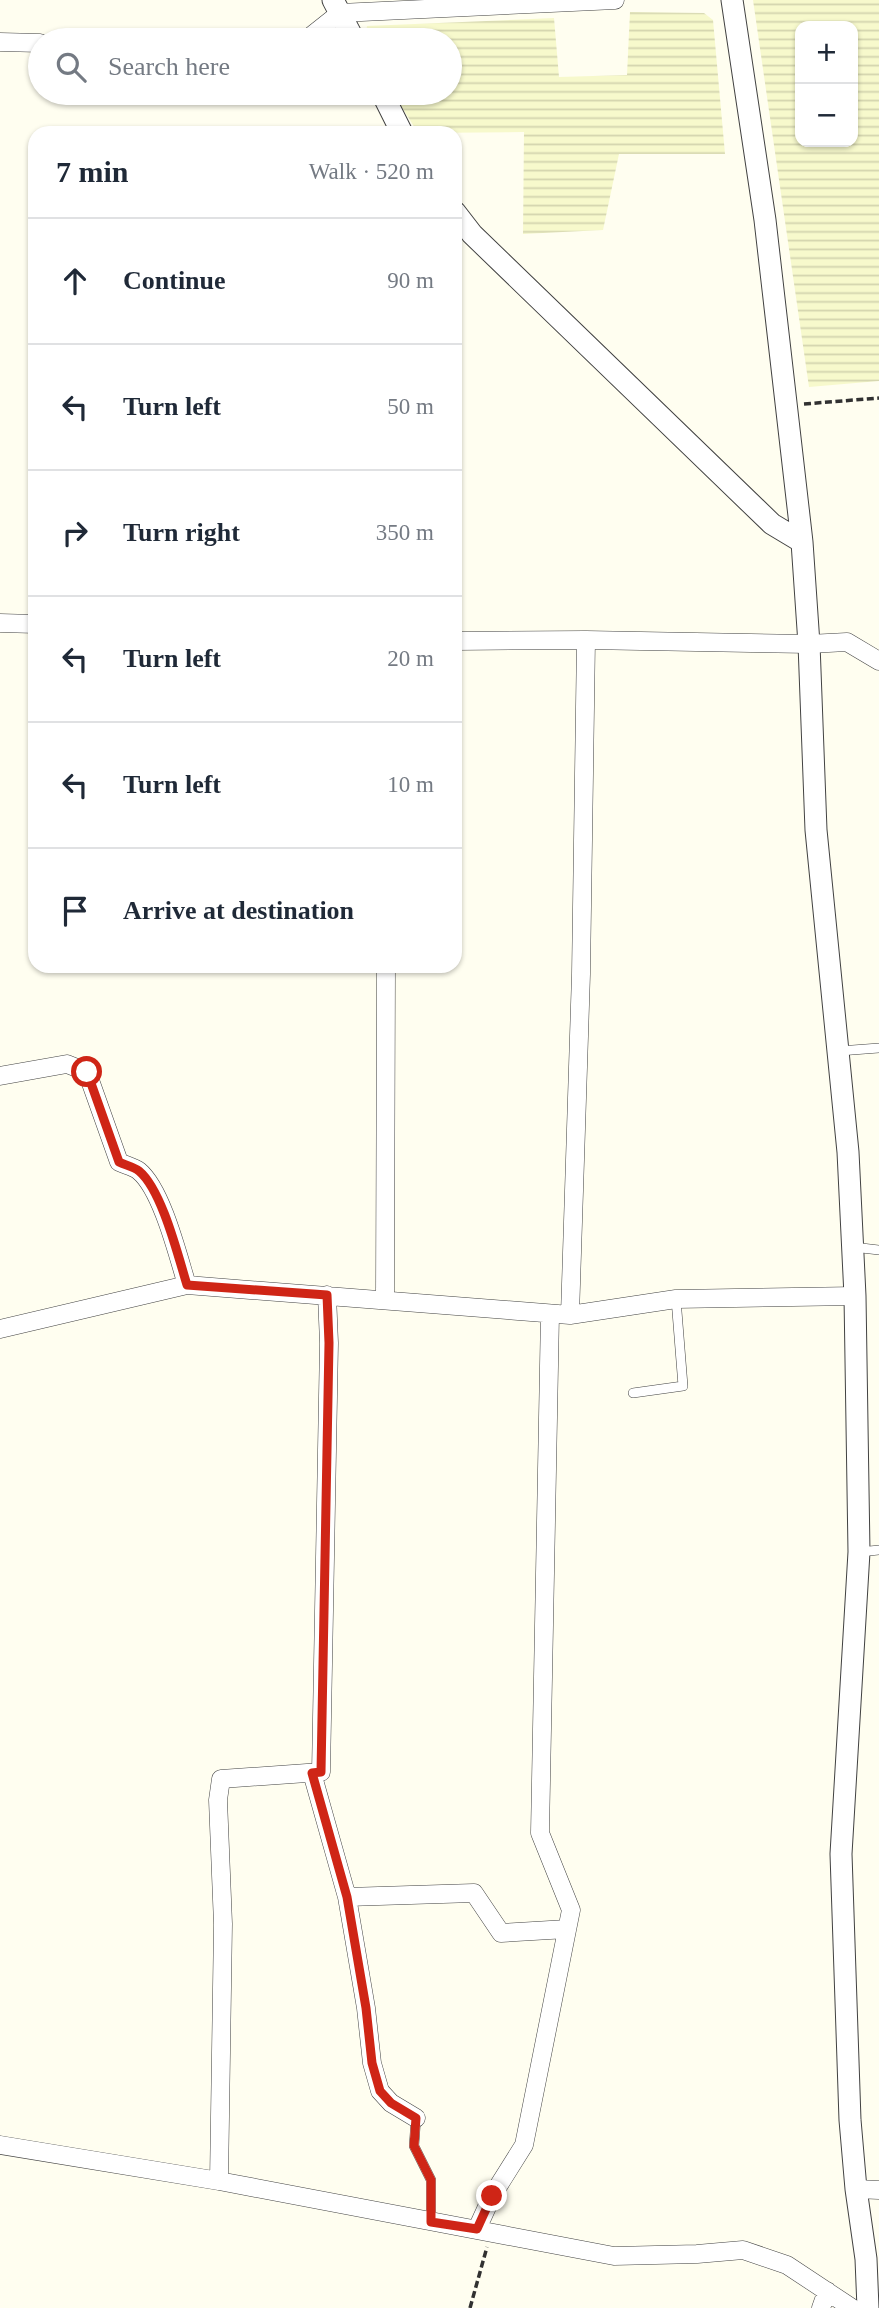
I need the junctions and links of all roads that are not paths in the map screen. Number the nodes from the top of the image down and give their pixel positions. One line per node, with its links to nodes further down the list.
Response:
1 (615, 0): 3 (street)
2 (732, 0): 11 (street)
3 (337, 6): 4 (street); 5 (street)
4 (317, 28)
5 (348, 28)
6 (0, 42): 7 (street)
7 (28, 43)
8 (388, 105): 9 (street)
9 (398, 126)
10 (462, 221): 11 (street)
11 (803, 542): 16 (street)
12 (0, 623): 13 (street)
13 (28, 624)
14 (586, 640): 15 (street); 16 (street); 30 (street)
15 (462, 641)
16 (809, 644): 17 (street); 20 (street)
17 (879, 661)
18 (386, 973): 28 (street)
19 (879, 1048): 20 (lane)
20 (838, 1051): 22 (street)
21 (0, 1076): 24 (street)
22 (853, 1247): 23 (lane); 26 (street)
23 (879, 1250)
24 (187, 1285): 25 (street); 31 (street)
25 (327, 1295): 28 (street); 34 (street)
26 (855, 1296): 27 (street); 33 (street)
27 (676, 1299): 30 (street); 32 (lane)
28 (386, 1300): 29 (street)
29 (550, 1314): 30 (street); 36 (street)
30 (570, 1315)
31 (0, 1329)
32 (633, 1393)
33 (869, 1551): 40 (street)
34 (312, 1773): 35 (street); 39 (street)
35 (347, 1897): 36 (street); 37 (street)
36 (568, 1929): 43 (street)
37 (416, 2118): 42 (lane)
38 (0, 2145): 39 (street)
39 (219, 2182): 42 (street)
40 (856, 2189): 41 (street); 46 (street)
41 (879, 2190)
42 (431, 2222): 43 (street)
43 (484, 2230): 44 (street)
44 (824, 2300): 45 (street)
45 (852, 2308)
46 (867, 2308)

